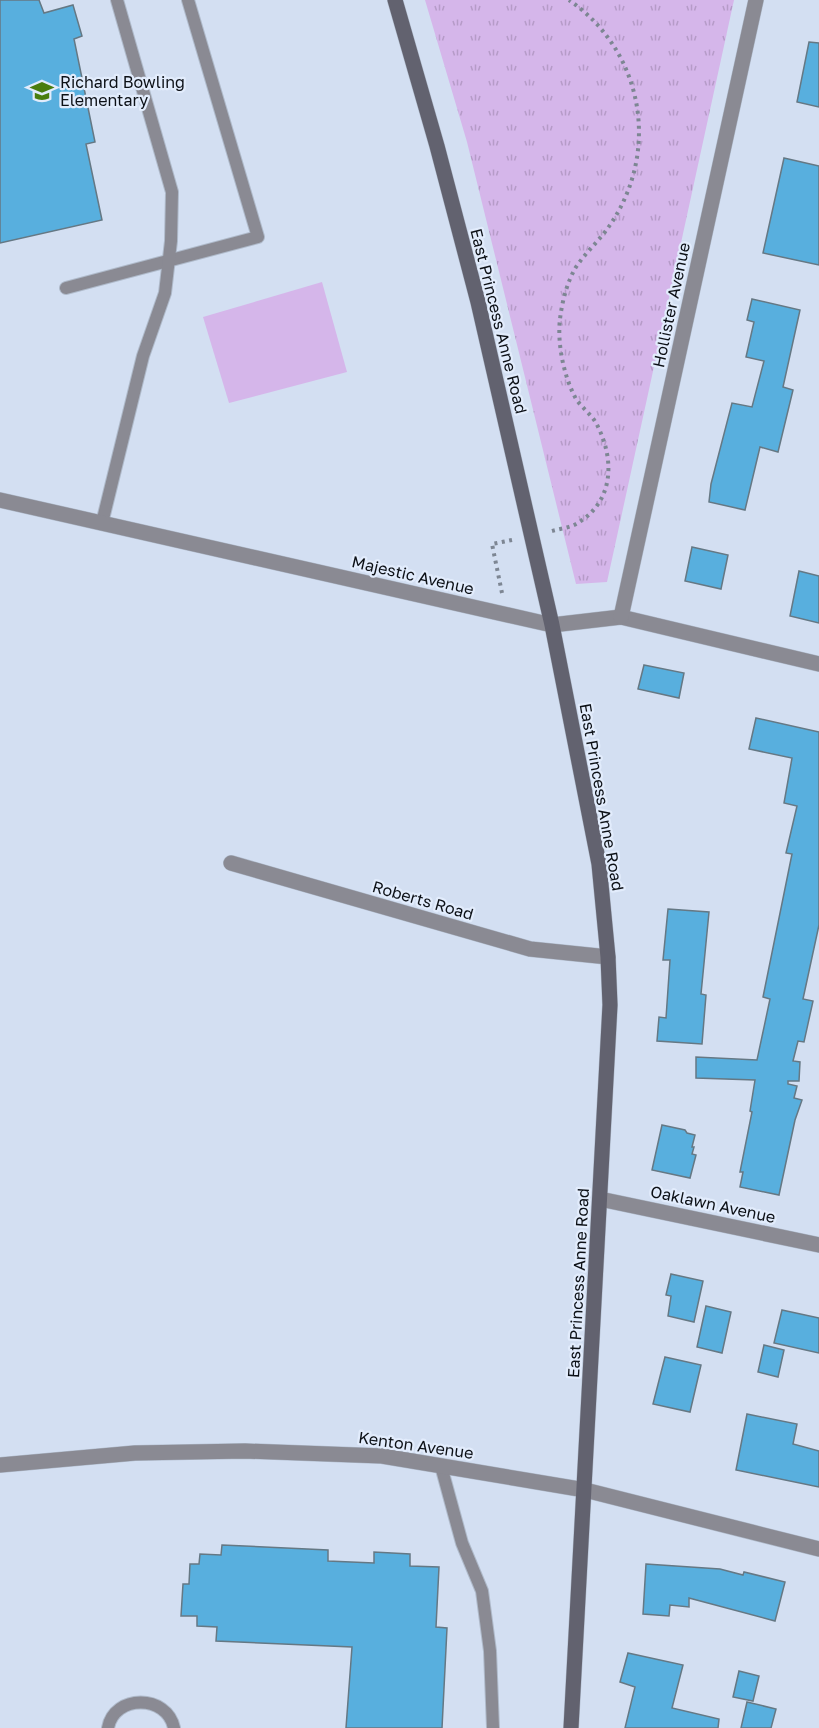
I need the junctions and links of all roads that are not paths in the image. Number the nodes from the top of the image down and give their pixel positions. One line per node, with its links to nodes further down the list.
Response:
1 (117, 0): 5 (lane)
2 (188, 0): 5 (lane)
3 (395, 0): 10 (main road, East Princess Anne Road)
4 (756, 0): 9 (street, Hollister Avenue)
5 (169, 260): 6 (lane); 8 (lane)
6 (66, 288)
7 (0, 500): 8 (street, Majestic Avenue)
8 (102, 523): 10 (street, Majestic Avenue)
9 (621, 617): 10 (street, Majestic Avenue); 11 (street, Majestic Avenue)
10 (552, 625): 13 (main road, East Princess Anne Road)
11 (819, 664)
12 (231, 863): 13 (street, Roberts Road)
13 (608, 957): 14 (main road, East Princess Anne Road)
14 (600, 1199): 15 (street, Oaklawn Avenue); 18 (main road, East Princess Anne Road)
15 (819, 1245)
16 (0, 1465): 17 (street, Kenton Avenue)
17 (441, 1466): 18 (street, Kenton Avenue); 22 (lane)
18 (585, 1490): 19 (street, Kenton Avenue); 23 (main road, East Princess Anne Road)
19 (819, 1550)
20 (108, 1728): 21 (lane)
21 (174, 1728)
22 (493, 1728)
23 (571, 1728)

